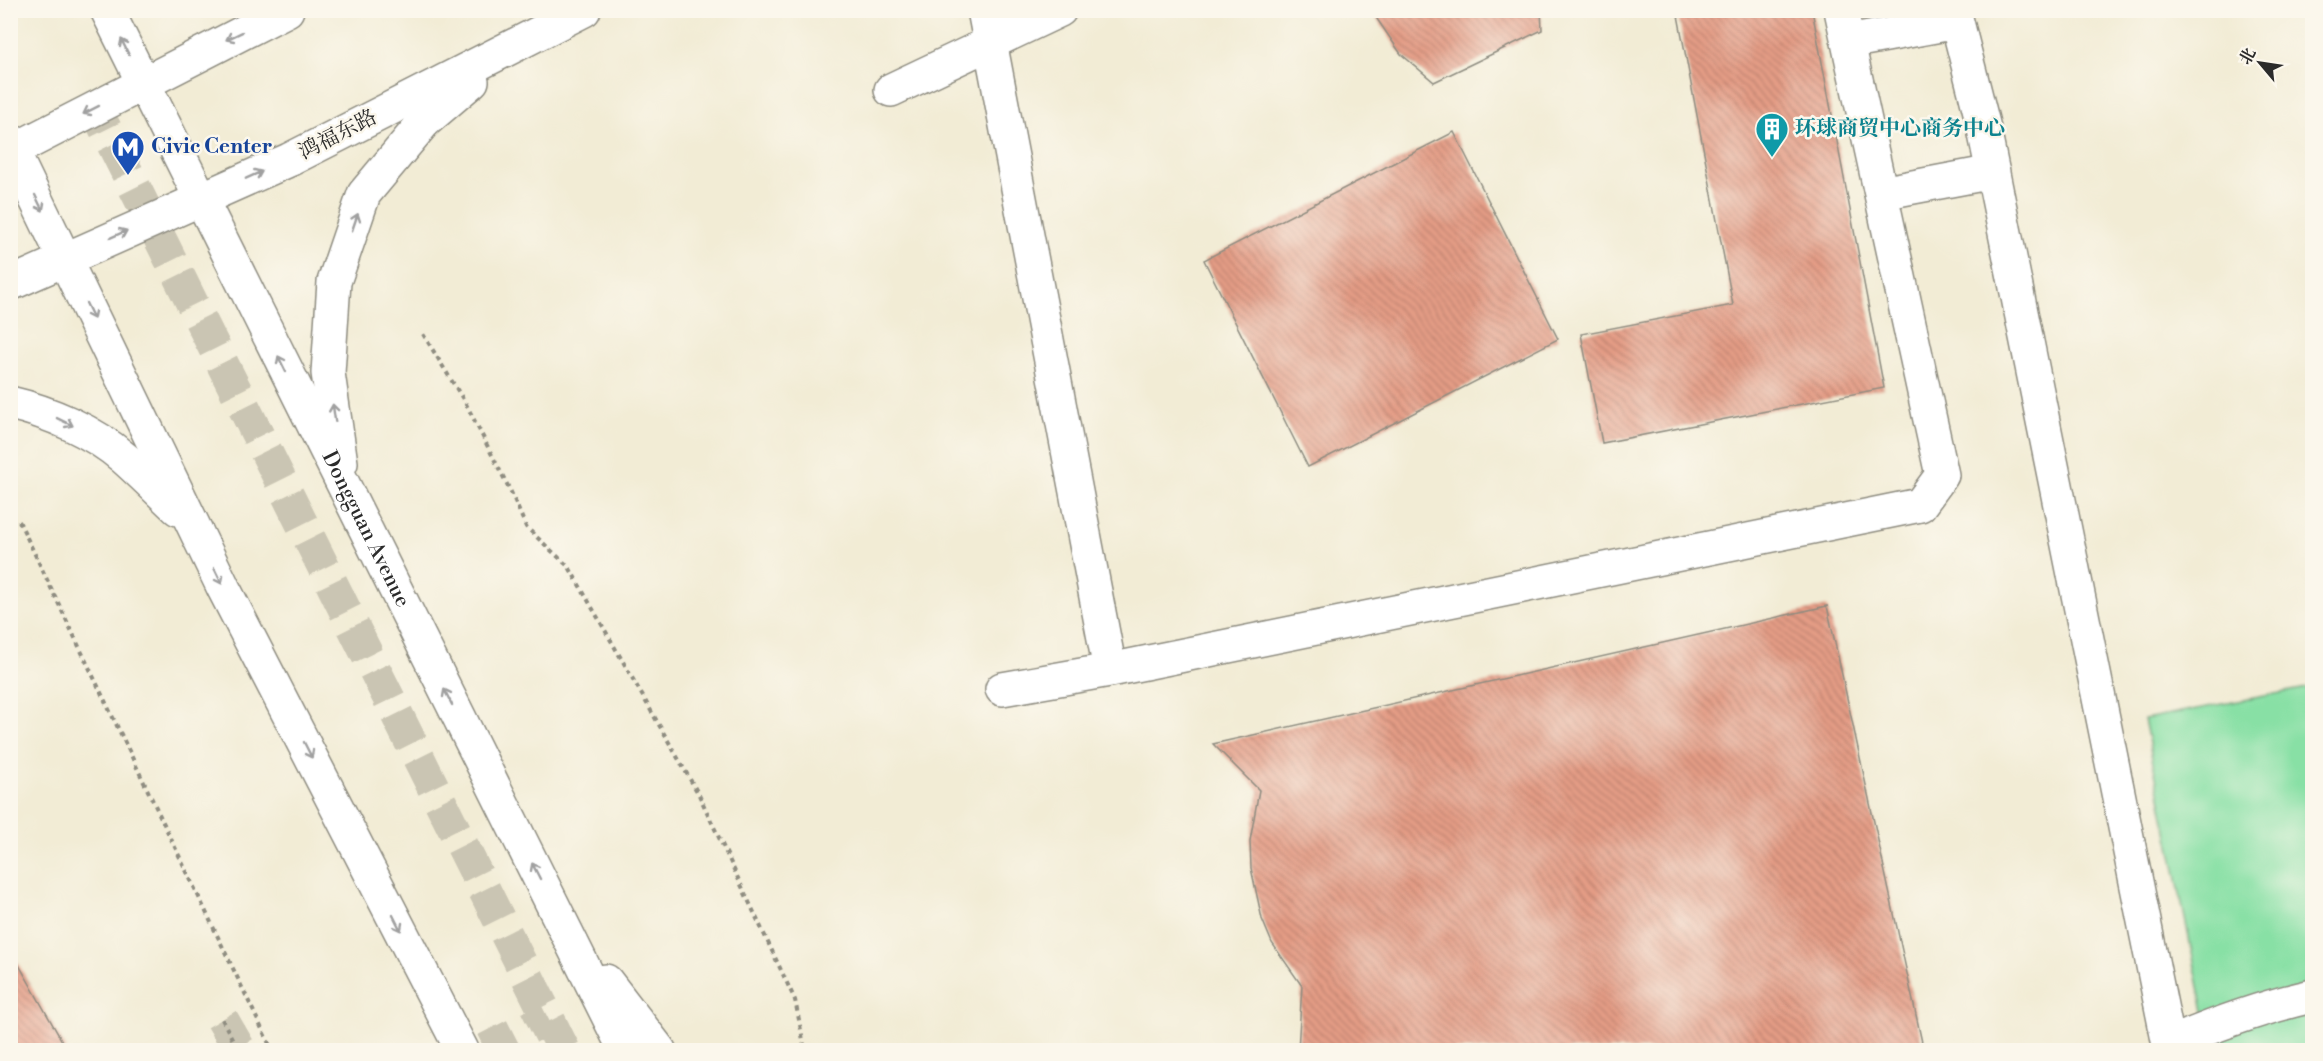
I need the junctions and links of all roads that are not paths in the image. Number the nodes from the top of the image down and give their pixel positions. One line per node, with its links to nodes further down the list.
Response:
1 (107, 10): 11 (main road, Dongguan Avenue, one-way to 1)
2 (287, 10): 11 (main road, one-way to 11)
3 (584, 10): 10 (main road)
4 (984, 10): 9 (main road)
5 (1060, 10): 9 (main road)
6 (1841, 10): 8 (main road)
7 (1956, 16): 8 (main road); 14 (main road)
8 (1848, 42): 15 (main road)
9 (990, 45): 12 (main road); 22 (main road)
10 (509, 49): 16 (main road, 鸿福东路, one-way to 10); 20 (main road, one-way to 10)
11 (143, 83): 13 (main road, one-way to 13); 16 (main road, Dongguan Avenue)
12 (891, 90)
13 (11, 149): 17 (main road, one-way to 17)
14 (1993, 172): 15 (main road); 27 (main road)
15 (1881, 193): 22 (main road)
16 (200, 199): 17 (main road, 鸿福东路, one-way to 16); 20 (main road, Dongguan Avenue, one-way to 16)
17 (65, 258): 18 (main road, 鸿福东路); 21 (main road, one-way to 21)
18 (10, 284)
19 (10, 403): 21 (main road, one-way to 21)
20 (345, 492): 24 (main road, Dongguan Avenue, one-way to 20)
21 (193, 524): 26 (main road, one-way to 26)
22 (1110, 670): 23 (main road)
23 (1002, 689)
24 (562, 924): 28 (main road, Dongguan Avenue); 29 (main road)
25 (2313, 996): 27 (main road)
26 (454, 1042)
27 (2170, 1047)
28 (624, 1050)
29 (659, 1050)

